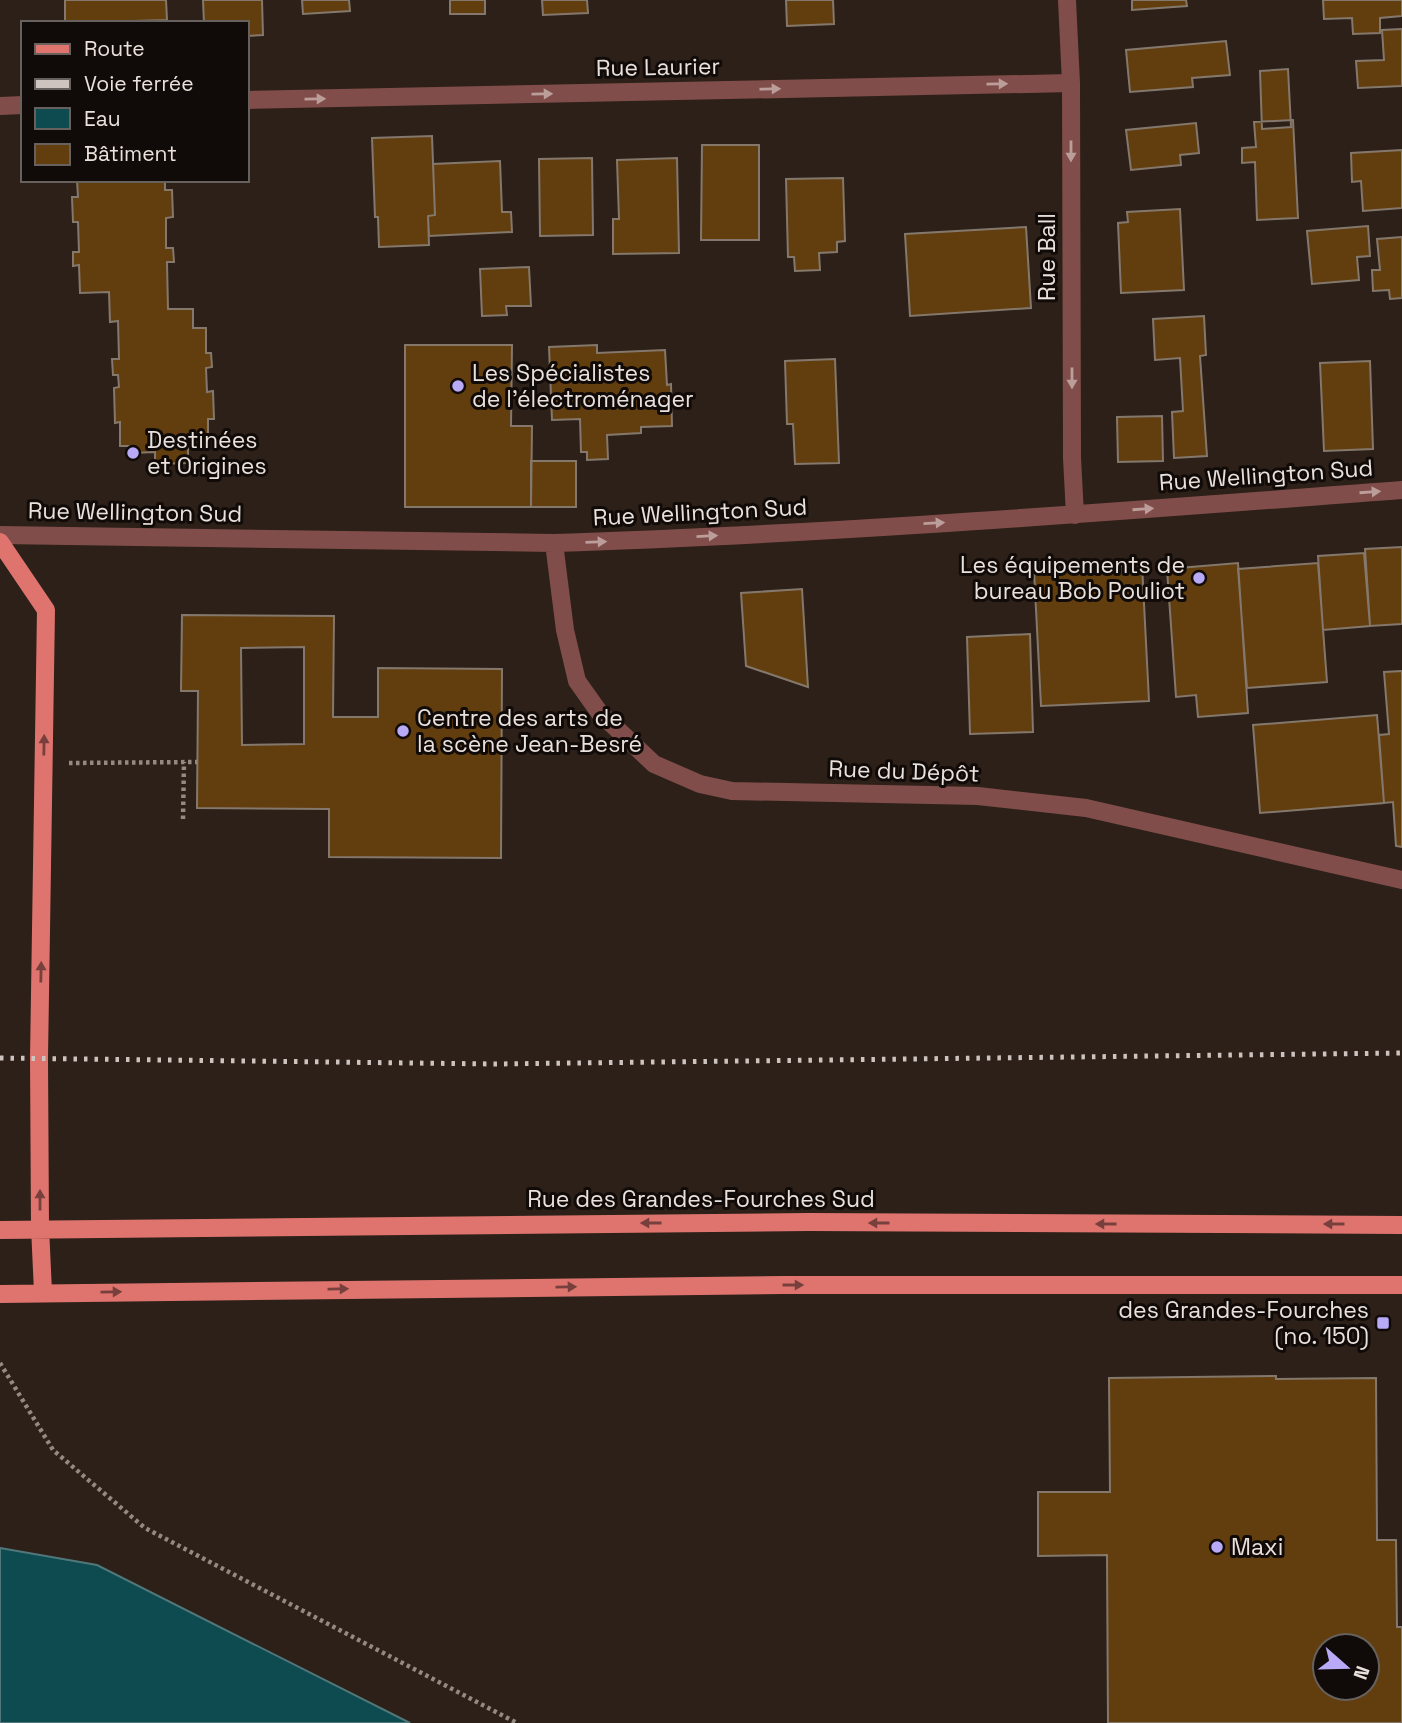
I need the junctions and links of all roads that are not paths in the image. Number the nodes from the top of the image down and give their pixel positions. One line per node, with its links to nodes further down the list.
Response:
1 (1067, 0): 2 (street, Rue Ball)
2 (1070, 83): 3 (street, Rue Laurier, one-way to 2); 7 (street, Rue Ball, one-way to 7)
3 (248, 100)
4 (21, 105): 5 (street)
5 (0, 106)
6 (1402, 489): 7 (street, Rue Wellington Sud, one-way to 6)
7 (1075, 515): 10 (street, Rue Wellington Sud, one-way to 7)
8 (0, 535): 10 (street, Rue Wellington Sud)
9 (0, 542): 13 (main road, one-way to 9)
10 (554, 543): 11 (street, Rue du Dépôt)
11 (1402, 880)
12 (1402, 1225): 13 (main road, Rue des Grandes-Fourches Sud, one-way to 13)
13 (40, 1227): 14 (main road, Rue des Grandes-Fourches Sud); 16 (main road)
14 (0, 1230)
15 (1402, 1285): 16 (main road, one-way to 15)
16 (43, 1292): 17 (main road)
17 (0, 1294)

